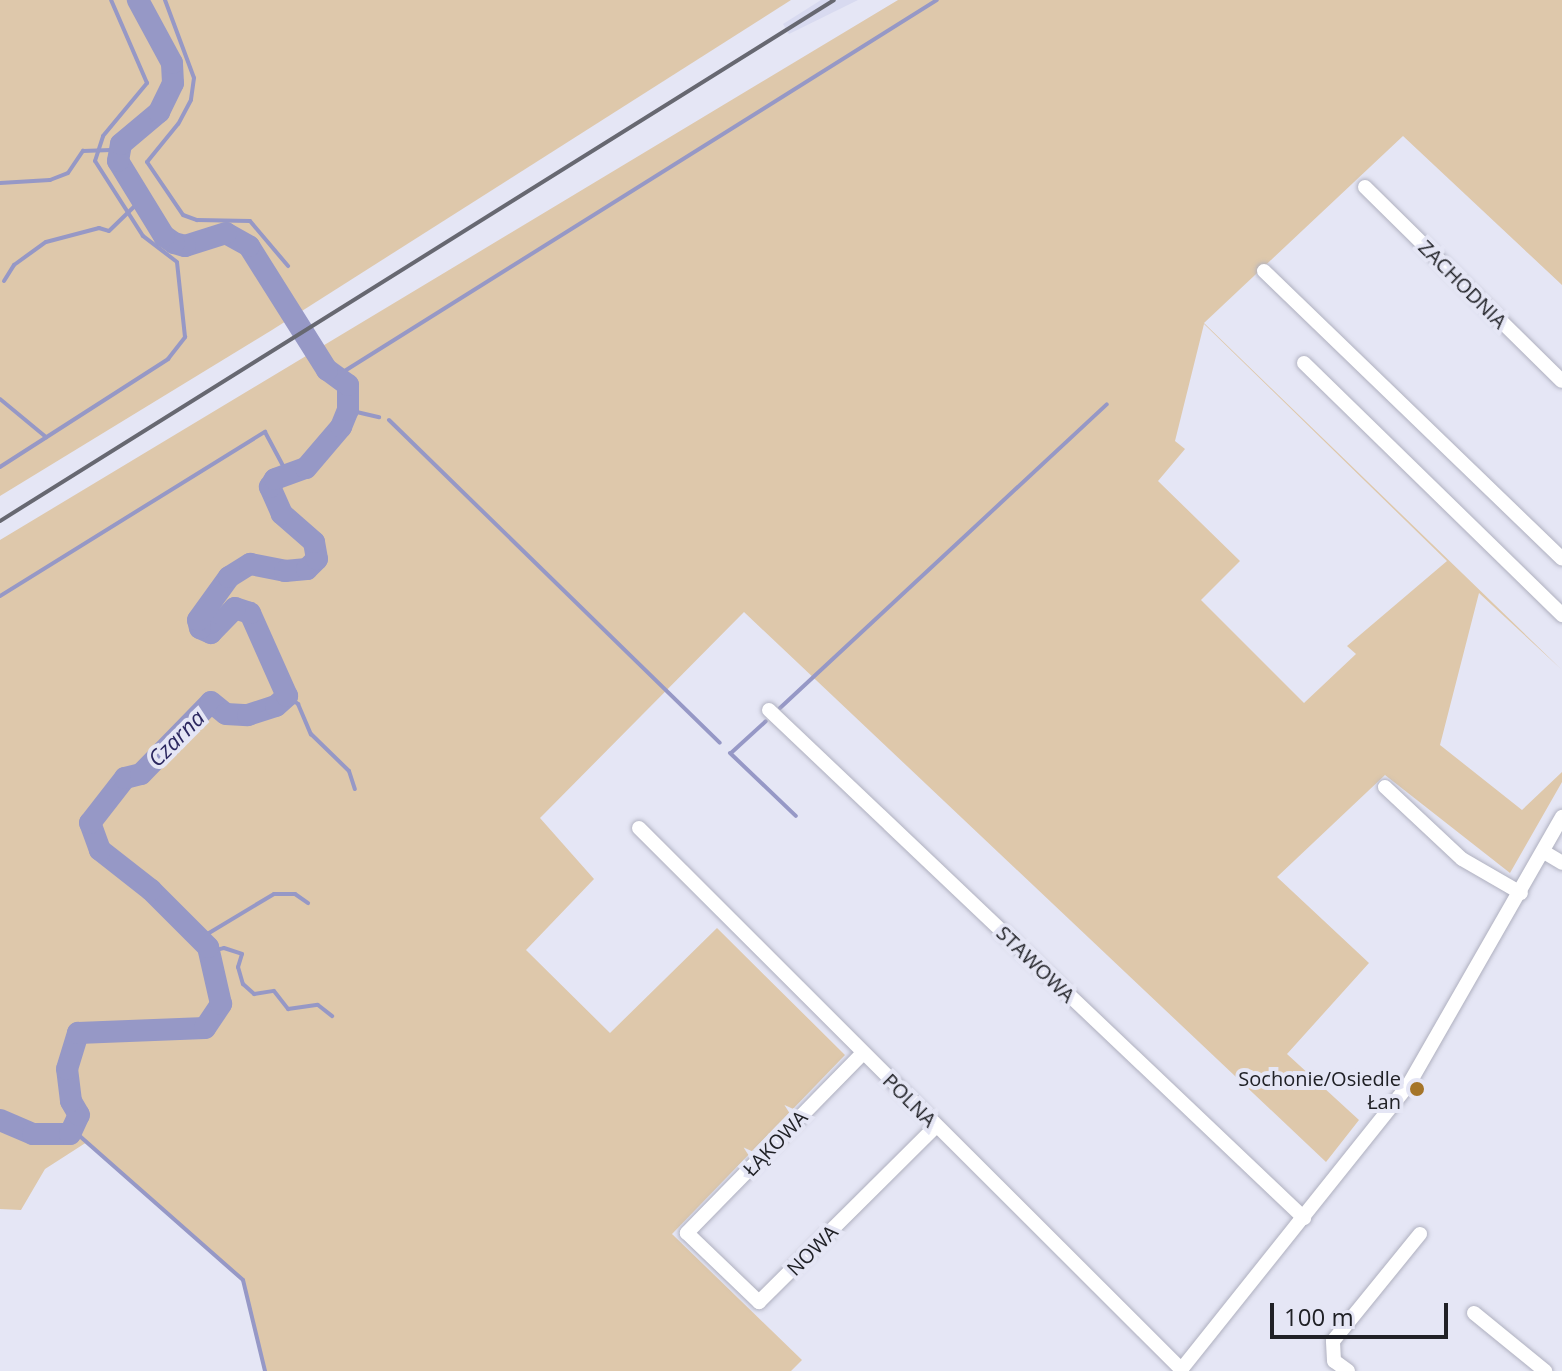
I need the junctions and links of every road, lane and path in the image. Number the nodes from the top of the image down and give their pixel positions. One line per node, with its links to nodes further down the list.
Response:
1 (1365, 187): 4 (street, ZACHODNIA)
2 (1264, 271): 5 (street)
3 (1304, 363): 6 (street)
4 (1562, 381)
5 (1562, 559)
6 (1562, 615)
7 (769, 710): 16 (street, STAWOWA)
8 (1385, 787): 13 (street)
9 (1562, 817): 11 (street)
10 (639, 828): 14 (street, POLNA)
11 (1544, 852): 12 (street); 13 (street)
12 (1562, 863)
13 (1521, 893): 16 (street)
14 (863, 1053): 15 (street, POLNA); 17 (street, ŁĄKOWA)
15 (936, 1126): 17 (street, NOWA); 20 (street, POLNA)
16 (1304, 1218): 20 (street)
17 (687, 1233)
18 (1420, 1234): 21 (street)
19 (1474, 1313): 22 (street)
20 (1186, 1369)
21 (1348, 1371)
22 (1545, 1371)

